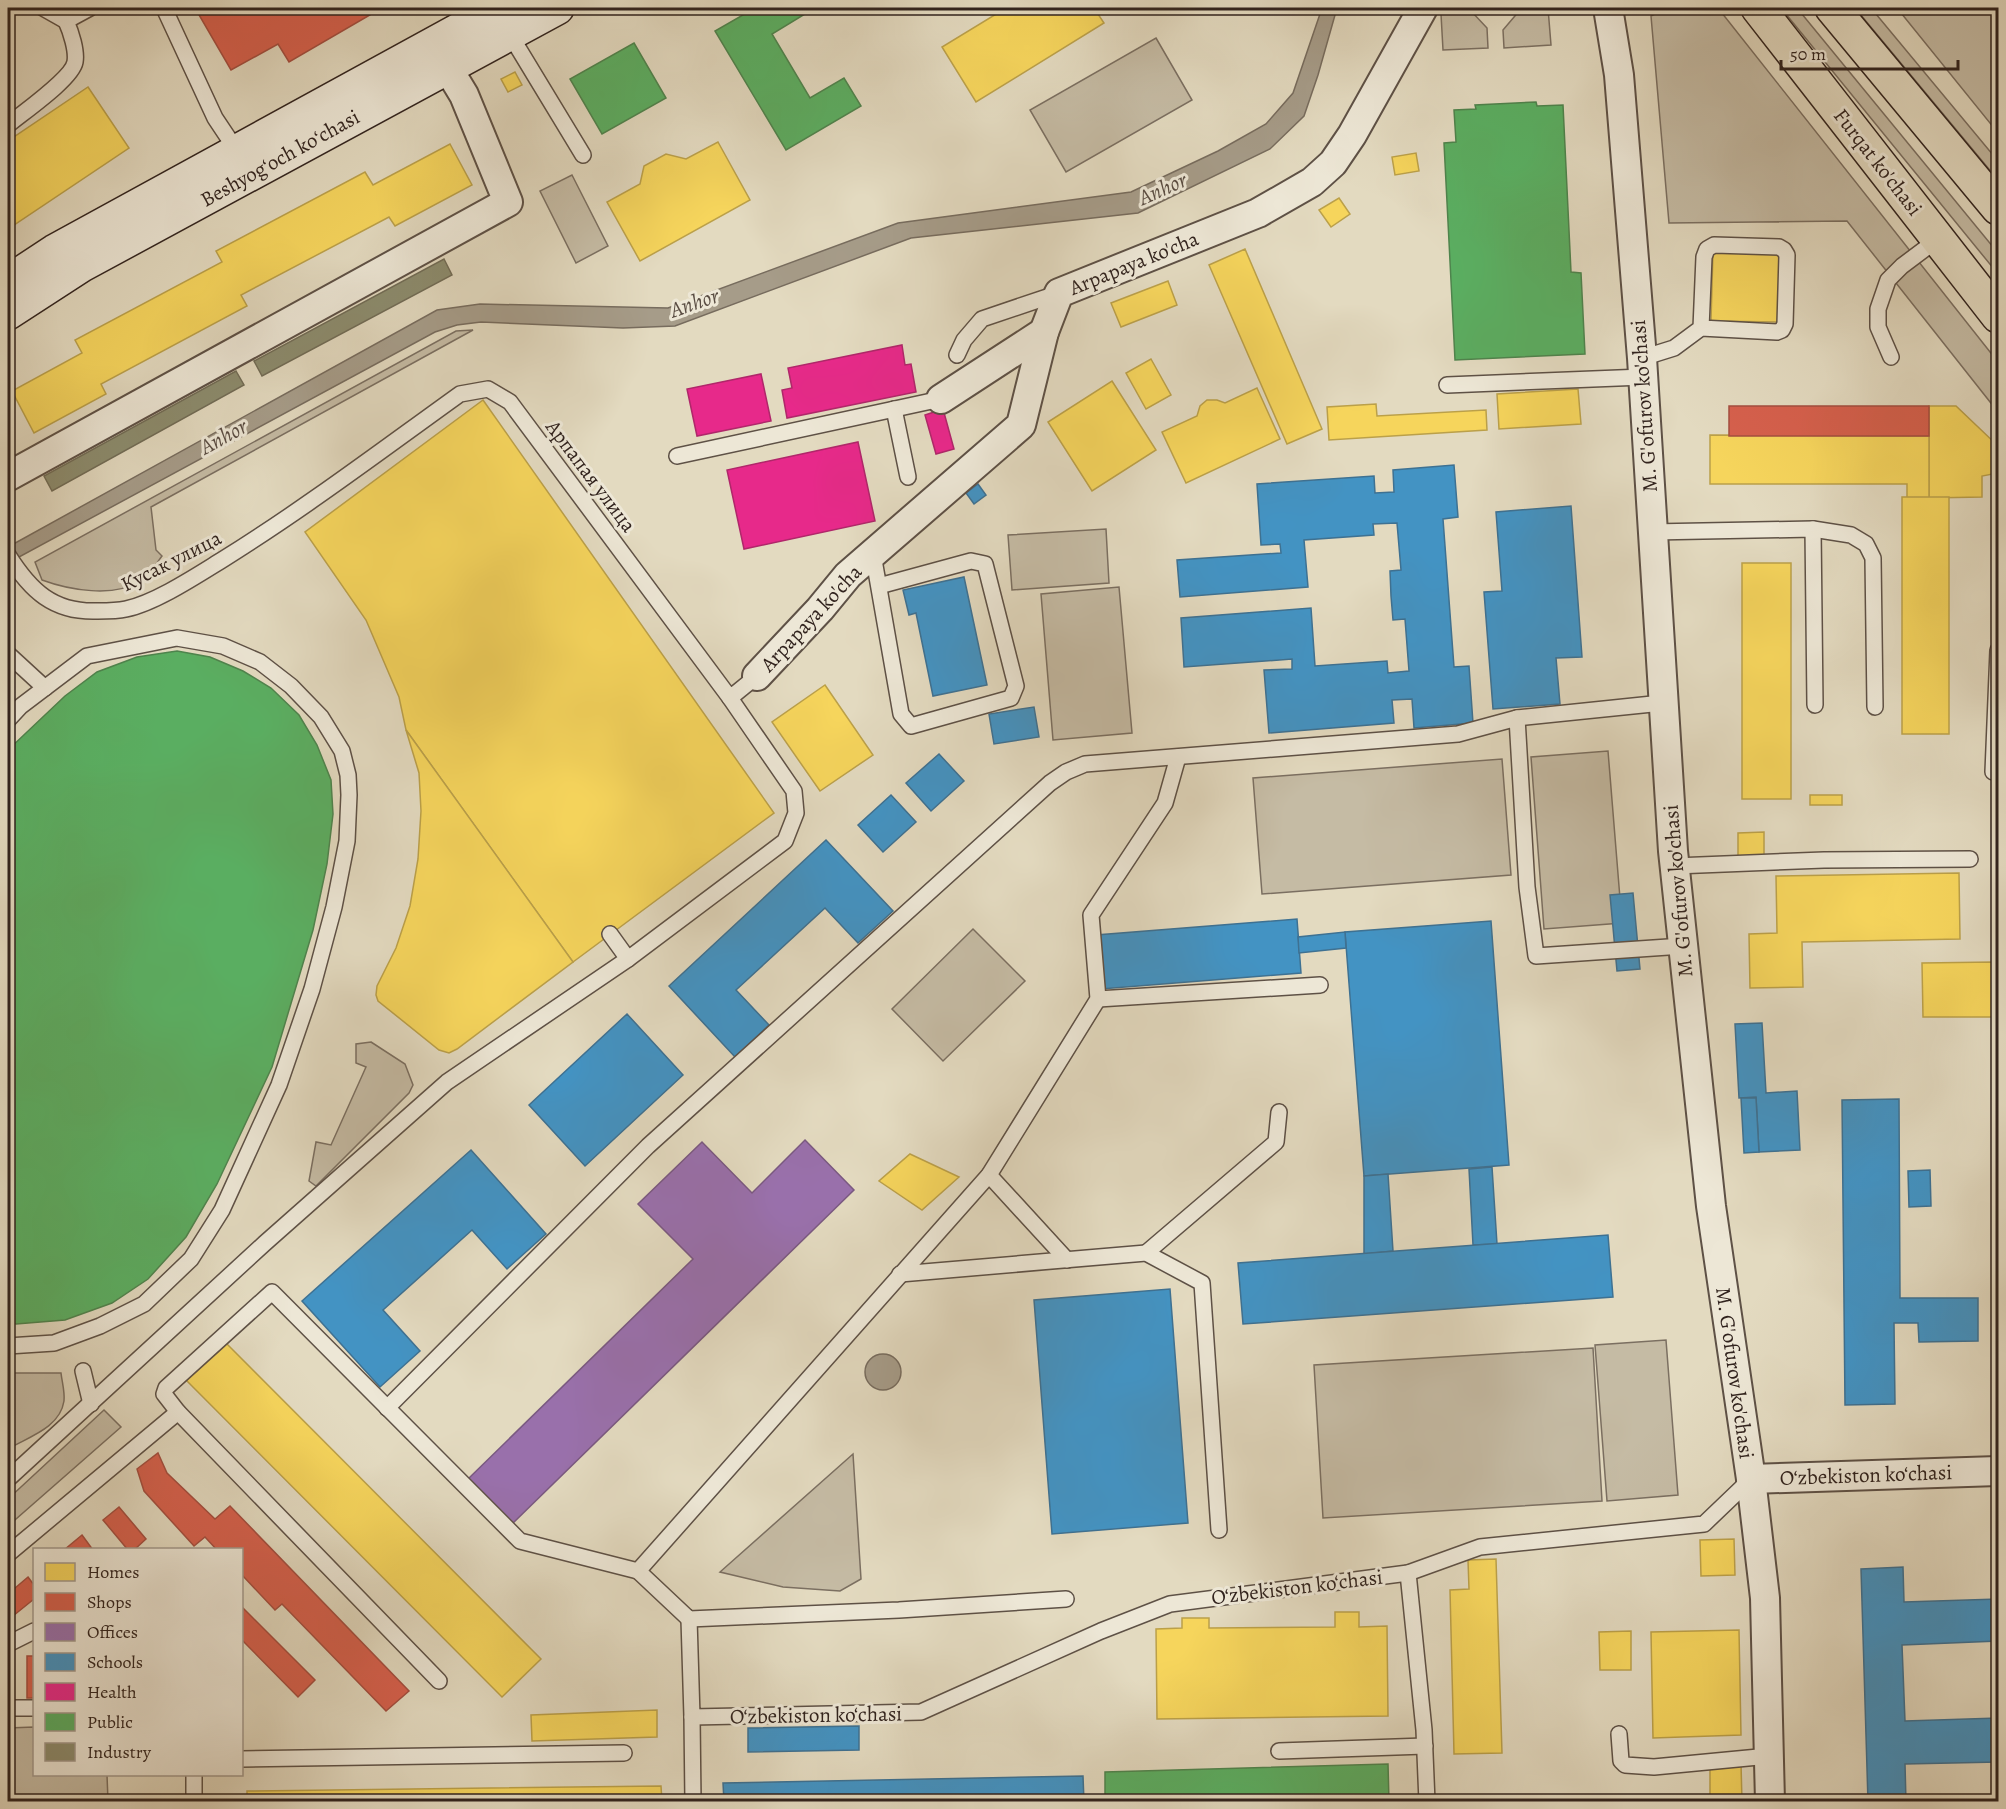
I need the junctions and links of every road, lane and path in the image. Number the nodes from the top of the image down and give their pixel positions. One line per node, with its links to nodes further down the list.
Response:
1 (43, 8): 10 (lane)
2 (90, 8): 10 (lane)
3 (164, 8): 13 (lane)
4 (556, 8): 9 (main road, Beshyogʻoch koʻchasi)
5 (1423, 8): 18 (street, Arpapaya ko'cha)
6 (1608, 8): 25 (street, M. G'ofurov ko'chasi)
7 (1758, 8): 16 (main road, Furqat ko'chasi)
8 (1832, 8): 15 (main road)
9 (504, 20): 11 (main road, Beshyogʻoch koʻchasi); 13 (main road, Beshyogʻoch koʻchasi); 14 (lane)
10 (66, 21): 12 (lane)
11 (447, 67): 19 (main road, Beshyogʻoch koʻchasi); 31 (street)
12 (8, 125)
13 (237, 151): 17 (main road, Beshyogʻoch koʻchasi)
14 (583, 155)
15 (1998, 208)
16 (1938, 239): 20 (main road, Furqat ko'chasi); 24 (lane)
17 (8, 282)
18 (1059, 293): 22 (street, Arpapaya ko'cha); 23 (lane)
19 (8, 313)
20 (1998, 316)
21 (1701, 328): 21 (lane); 25 (lane)
22 (1044, 332): 27 (street); 35 (street, Arpapaya ko'cha)
23 (957, 355)
24 (1891, 357)
25 (1642, 368): 26 (lane); 34 (street, M. G'ofurov ko'chasi)
26 (1446, 385)
27 (941, 399): 28 (lane)
28 (894, 409): 29 (lane); 32 (lane)
29 (677, 456)
30 (353, 471): 36 (lane, Кусак улица); 42 (lane, Арпапая улица)
31 (8, 474)
32 (908, 477)
33 (1813, 529): 34 (lane); 44 (lane); 45 (lane)
34 (1652, 532): 43 (street, M. G'ofurov ko'chasi)
35 (873, 554): 37 (lane); 40 (street, Arpapaya ko'cha)
36 (12, 562)
37 (879, 586): 37 (lane)
38 (1998, 650): 49 (lane)
39 (8, 654): 41 (lane)
40 (757, 676): 42 (lane)
41 (45, 688): 47 (lane); 62 (lane)
42 (730, 698): 54 (lane, Арпапая улица)
43 (1662, 704): 46 (lane); 51 (street, M. G'ofurov ko'chasi)
44 (1815, 705)
45 (1875, 707)
46 (1517, 718): 48 (lane); 53 (lane)
47 (8, 720)
48 (1178, 757): 56 (lane); 65 (lane)
49 (1998, 772)
50 (1970, 859): 51 (lane)
51 (1675, 866): 53 (street, M. G'ofurov ko'chasi)
52 (610, 934): 54 (lane)
53 (1683, 946): 71 (street, M. G'ofurov ko'chasi)
54 (628, 960): 64 (lane, Арпапая улица)
55 (1320, 985): 56 (lane)
56 (1098, 999): 58 (lane)
57 (1279, 1112): 59 (lane)
58 (989, 1175): 60 (lane); 61 (lane)
59 (1146, 1253): 60 (lane); 72 (lane)
60 (1067, 1260): 61 (lane)
61 (900, 1274): 74 (lane)
62 (8, 1346)
63 (83, 1371): 64 (lane)
64 (91, 1404): 68 (lane, Арпапая улица)
65 (387, 1408): 66 (lane); 74 (lane)
66 (178, 1412): 73 (lane); 80 (lane)
67 (34, 1440): 68 (lane)
68 (51, 1440): 70 (lane, Арпапая улица)
69 (1998, 1471): 71 (street, O‘zbekiston ko‘chasi)
70 (8, 1479)
71 (1751, 1479): 75 (lane, O‘zbekiston ko‘chasi); 89 (street, M. G'ofurov ko'chasi)
72 (1219, 1530)
73 (8, 1554)
74 (638, 1571): 77 (lane)
75 (1408, 1573): 83 (lane, O‘zbekiston ko‘chasi); 85 (lane)
76 (1066, 1599): 77 (lane)
77 (688, 1619): 83 (lane)
78 (33, 1632): 79 (lane)
79 (8, 1644)
80 (440, 1682)
81 (8, 1708): 82 (lane)
82 (33, 1708)
83 (693, 1718): 92 (lane)
84 (1620, 1734): 89 (lane)
85 (1425, 1746): 86 (lane); 93 (lane)
86 (1279, 1751)
87 (624, 1753): 88 (lane)
88 (243, 1760)
89 (1769, 1763): 94 (street, M. G'ofurov ko'chasi); 95 (street, M. G'ofurov ko'chasi)
90 (194, 1776): 91 (lane)
91 (194, 1802)
92 (693, 1802)
93 (1427, 1802)
94 (1770, 1802)
95 (1788, 1802)

